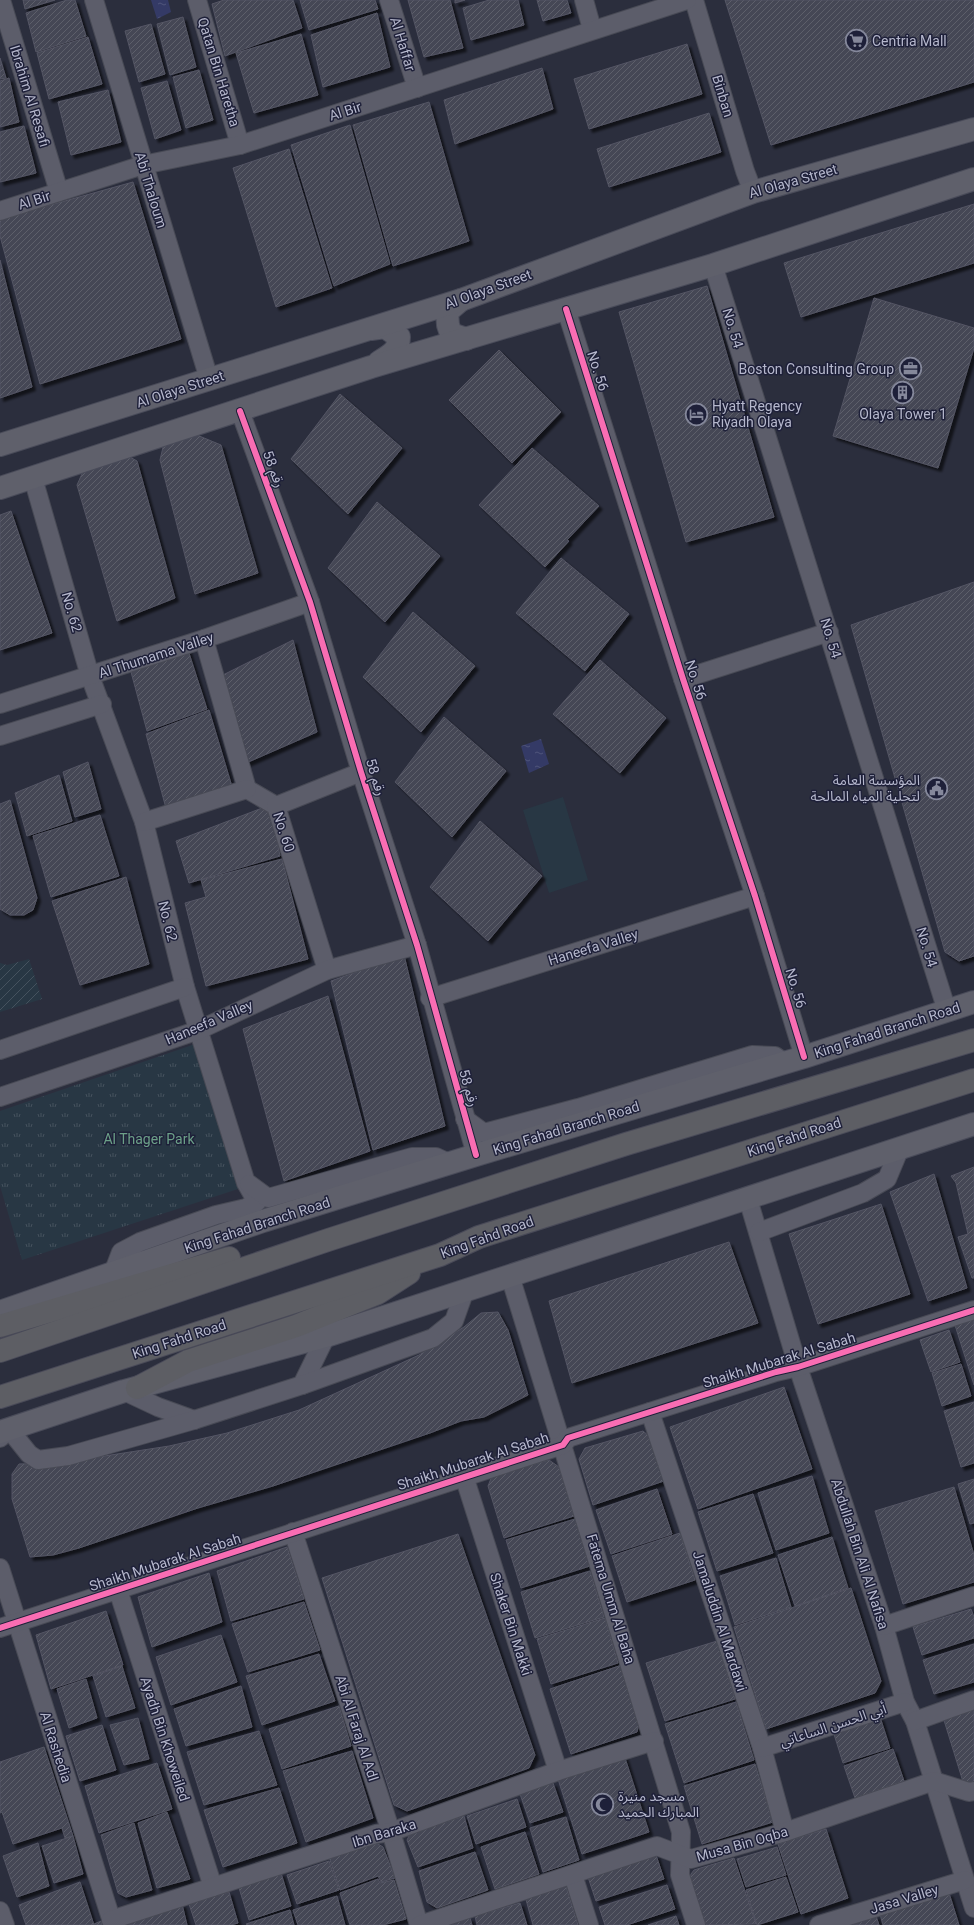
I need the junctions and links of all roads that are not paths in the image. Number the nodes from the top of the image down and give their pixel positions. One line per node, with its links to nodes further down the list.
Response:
1 (1, 0): 14 (street, Ibrahim Al Resafi)
2 (94, 0): 12 (street, Abi Thaloum)
3 (197, 0): 11 (street, Qatan Bin Haretha)
4 (389, 0): 9 (street, Al Haffar)
5 (584, 0): 8 (street)
6 (687, 0): 8 (street, Al Bir)
7 (694, 0): 15 (street, Binban)
8 (592, 29): 9 (street, Al Bir)
9 (417, 88): 11 (street, Al Bir)
10 (974, 129): 15 (main road, Al Olaya Street)
11 (240, 145): 12 (street, Al Bir)
12 (143, 165): 14 (street, Al Bir); 23 (street, Abi Thaloum)
13 (974, 179): 17 (main road)
14 (58, 192): 16 (street, Al Bir)
15 (753, 192): 18 (main road, Al Olaya Street)
16 (0, 211)
17 (713, 264): 19 (main road); 29 (street, No. 54)
18 (461, 300): 20 (main road, Al Olaya Street); 21 (main road)
19 (566, 310): 21 (main road); 32 (street, No. 56)
20 (364, 330): 22 (main road); 23 (main road, Al Olaya Street)
21 (466, 339): 22 (main road)
22 (371, 367): 24 (main road)
23 (209, 379): 25 (main road, Al Olaya Street)
24 (240, 411): 26 (main road); 28 (street, رقم 58)
25 (0, 445)
26 (33, 478): 27 (main road); 31 (street, No. 62)
27 (0, 488)
28 (310, 602): 30 (street, Al Thumama Valley); 36 (street, رقم 58)
29 (829, 632): 32 (street); 46 (street, No. 54)
30 (204, 639): 31 (street, Al Thumama Valley); 37 (street)
31 (90, 676): 33 (street, Al Thumama Valley); 34 (street, No. 62)
32 (683, 679): 40 (street, No. 56)
33 (0, 704)
34 (102, 704): 35 (street); 39 (street, No. 62)
35 (0, 736)
36 (361, 772): 38 (street); 41 (street, رقم 58)
37 (247, 789): 38 (street, No. 60); 39 (street)
38 (276, 806): 42 (street, No. 60)
39 (144, 822): 43 (street, No. 62)
40 (755, 896): 44 (street, Haneefa Valley); 50 (street, No. 56)
41 (417, 945): 42 (street, Haneefa Valley); 44 (street, رقم 58)
42 (327, 970): 47 (street, Haneefa Valley)
43 (185, 986): 47 (street, No. 62); 49 (street)
44 (430, 998): 53 (street, رقم 58)
45 (974, 1002): 46 (main road, King Fahad Branch Road)
46 (946, 1011): 50 (main road, King Fahad Branch Road)
47 (199, 1030): 52 (street, Haneefa Valley); 58 (street, No. 62)
48 (974, 1040): 61 (highway)
49 (0, 1050)
50 (794, 1060): 53 (street); 56 (main road, King Fahad Branch Road)
51 (974, 1080): 62 (highway, King Fahd Road)
52 (0, 1096)
53 (466, 1118): 56 (street, رقم 58)
54 (974, 1124): 55 (main road)
55 (900, 1148): 59 (main road); 60 (street)
56 (476, 1154): 57 (main road, King Fahad Branch Road)
57 (449, 1163): 58 (street); 63 (main road, King Fahad Branch Road)
58 (246, 1183): 63 (street, No. 62)
59 (748, 1198): 60 (street, Abdullah Bin Ali Al Nafisa); 64 (main road)
60 (759, 1232): 71 (street, Abdullah Bin Ali Al Nafisa)
61 (328, 1240): 68 (highway); 70 (highway)
62 (440, 1255): 73 (highway); 74 (highway, King Fahd Road)
63 (113, 1273): 67 (main road, King Fahad Branch Road)
64 (510, 1276): 65 (main road); 78 (street, Fatema Umm Al Baha)
65 (465, 1290): 69 (main road); 72 (street)
66 (974, 1310): 71 (street, Shaikh Mubarak Al Sabah)
67 (0, 1312)
68 (0, 1326)
69 (326, 1336): 72 (street); 73 (main road)
70 (0, 1351)
71 (798, 1367): 75 (street, Shaikh Mubarak Al Sabah); 85 (street, Abdullah Bin Ali Al Nafisa)
72 (302, 1385): 76 (street)
73 (130, 1389): 76 (street); 77 (main road)
74 (0, 1397)
75 (650, 1412): 78 (street, Shaikh Mubarak Al Sabah); 90 (street, Jamaluddin Al Mardawi)
76 (194, 1420): 77 (street)
77 (3, 1433)
78 (563, 1445): 79 (street, Shaikh Mubarak Al Sabah); 89 (street, Fatema Umm Al Baha)
79 (464, 1476): 80 (street, Shaikh Mubarak Al Sabah); 91 (street, Shaker Bin Makki)
80 (293, 1532): 82 (street, Shaikh Mubarak Al Sabah); 94 (street, Abi Al Faraj Al Adl)
81 (0, 1568): 84 (street, Al Rashedia)
82 (118, 1590): 84 (street, Shaikh Mubarak Al Sabah); 99 (street, Ayadh Bin Khoweiled)
83 (974, 1596): 85 (street)
84 (8, 1625): 102 (street, Al Rashedia)
85 (884, 1626): 87 (street, Abdullah Bin Ali Al Nafisa)
86 (974, 1700): 88 (street)
87 (905, 1702): 88 (street, Abdullah Bin Ali Al Nafisa); 90 (street, أبي الحسن الساعاتي)
88 (915, 1721): 92 (street, Abdullah Bin Ali Al Nafisa)
89 (654, 1741): 91 (street, Ibn Baraka); 96 (street, Fatema Umm Al Baha)
90 (762, 1748): 95 (street, Jamaluddin Al Mardawi)
91 (558, 1771): 94 (street, Ibn Baraka)
92 (934, 1781): 93 (street); 95 (street, Musa Bin Oqba); 98 (street, Abdullah Bin Ali Al Nafisa)
93 (974, 1791)
94 (391, 1832): 99 (street, Ibn Baraka); 104 (street, Abi Al Faraj Al Adl)
95 (785, 1832): 96 (street, Musa Bin Oqba)
96 (681, 1854): 97 (street, Musa Bin Oqba); 106 (street, Fatema Umm Al Baha)
97 (573, 1875): 104 (street, Musa Bin Oqba); 105 (street)
98 (965, 1880): 100 (street, Abdullah Bin Ali Al Nafisa); 107 (street, Jasa Valley)
99 (213, 1888): 102 (street, Ibn Baraka)
100 (974, 1908)
101 (0, 1911): 103 (street)
102 (112, 1923)
103 (5, 1925)
104 (419, 1925)
105 (589, 1925)
106 (696, 1925)
107 (819, 1925)

